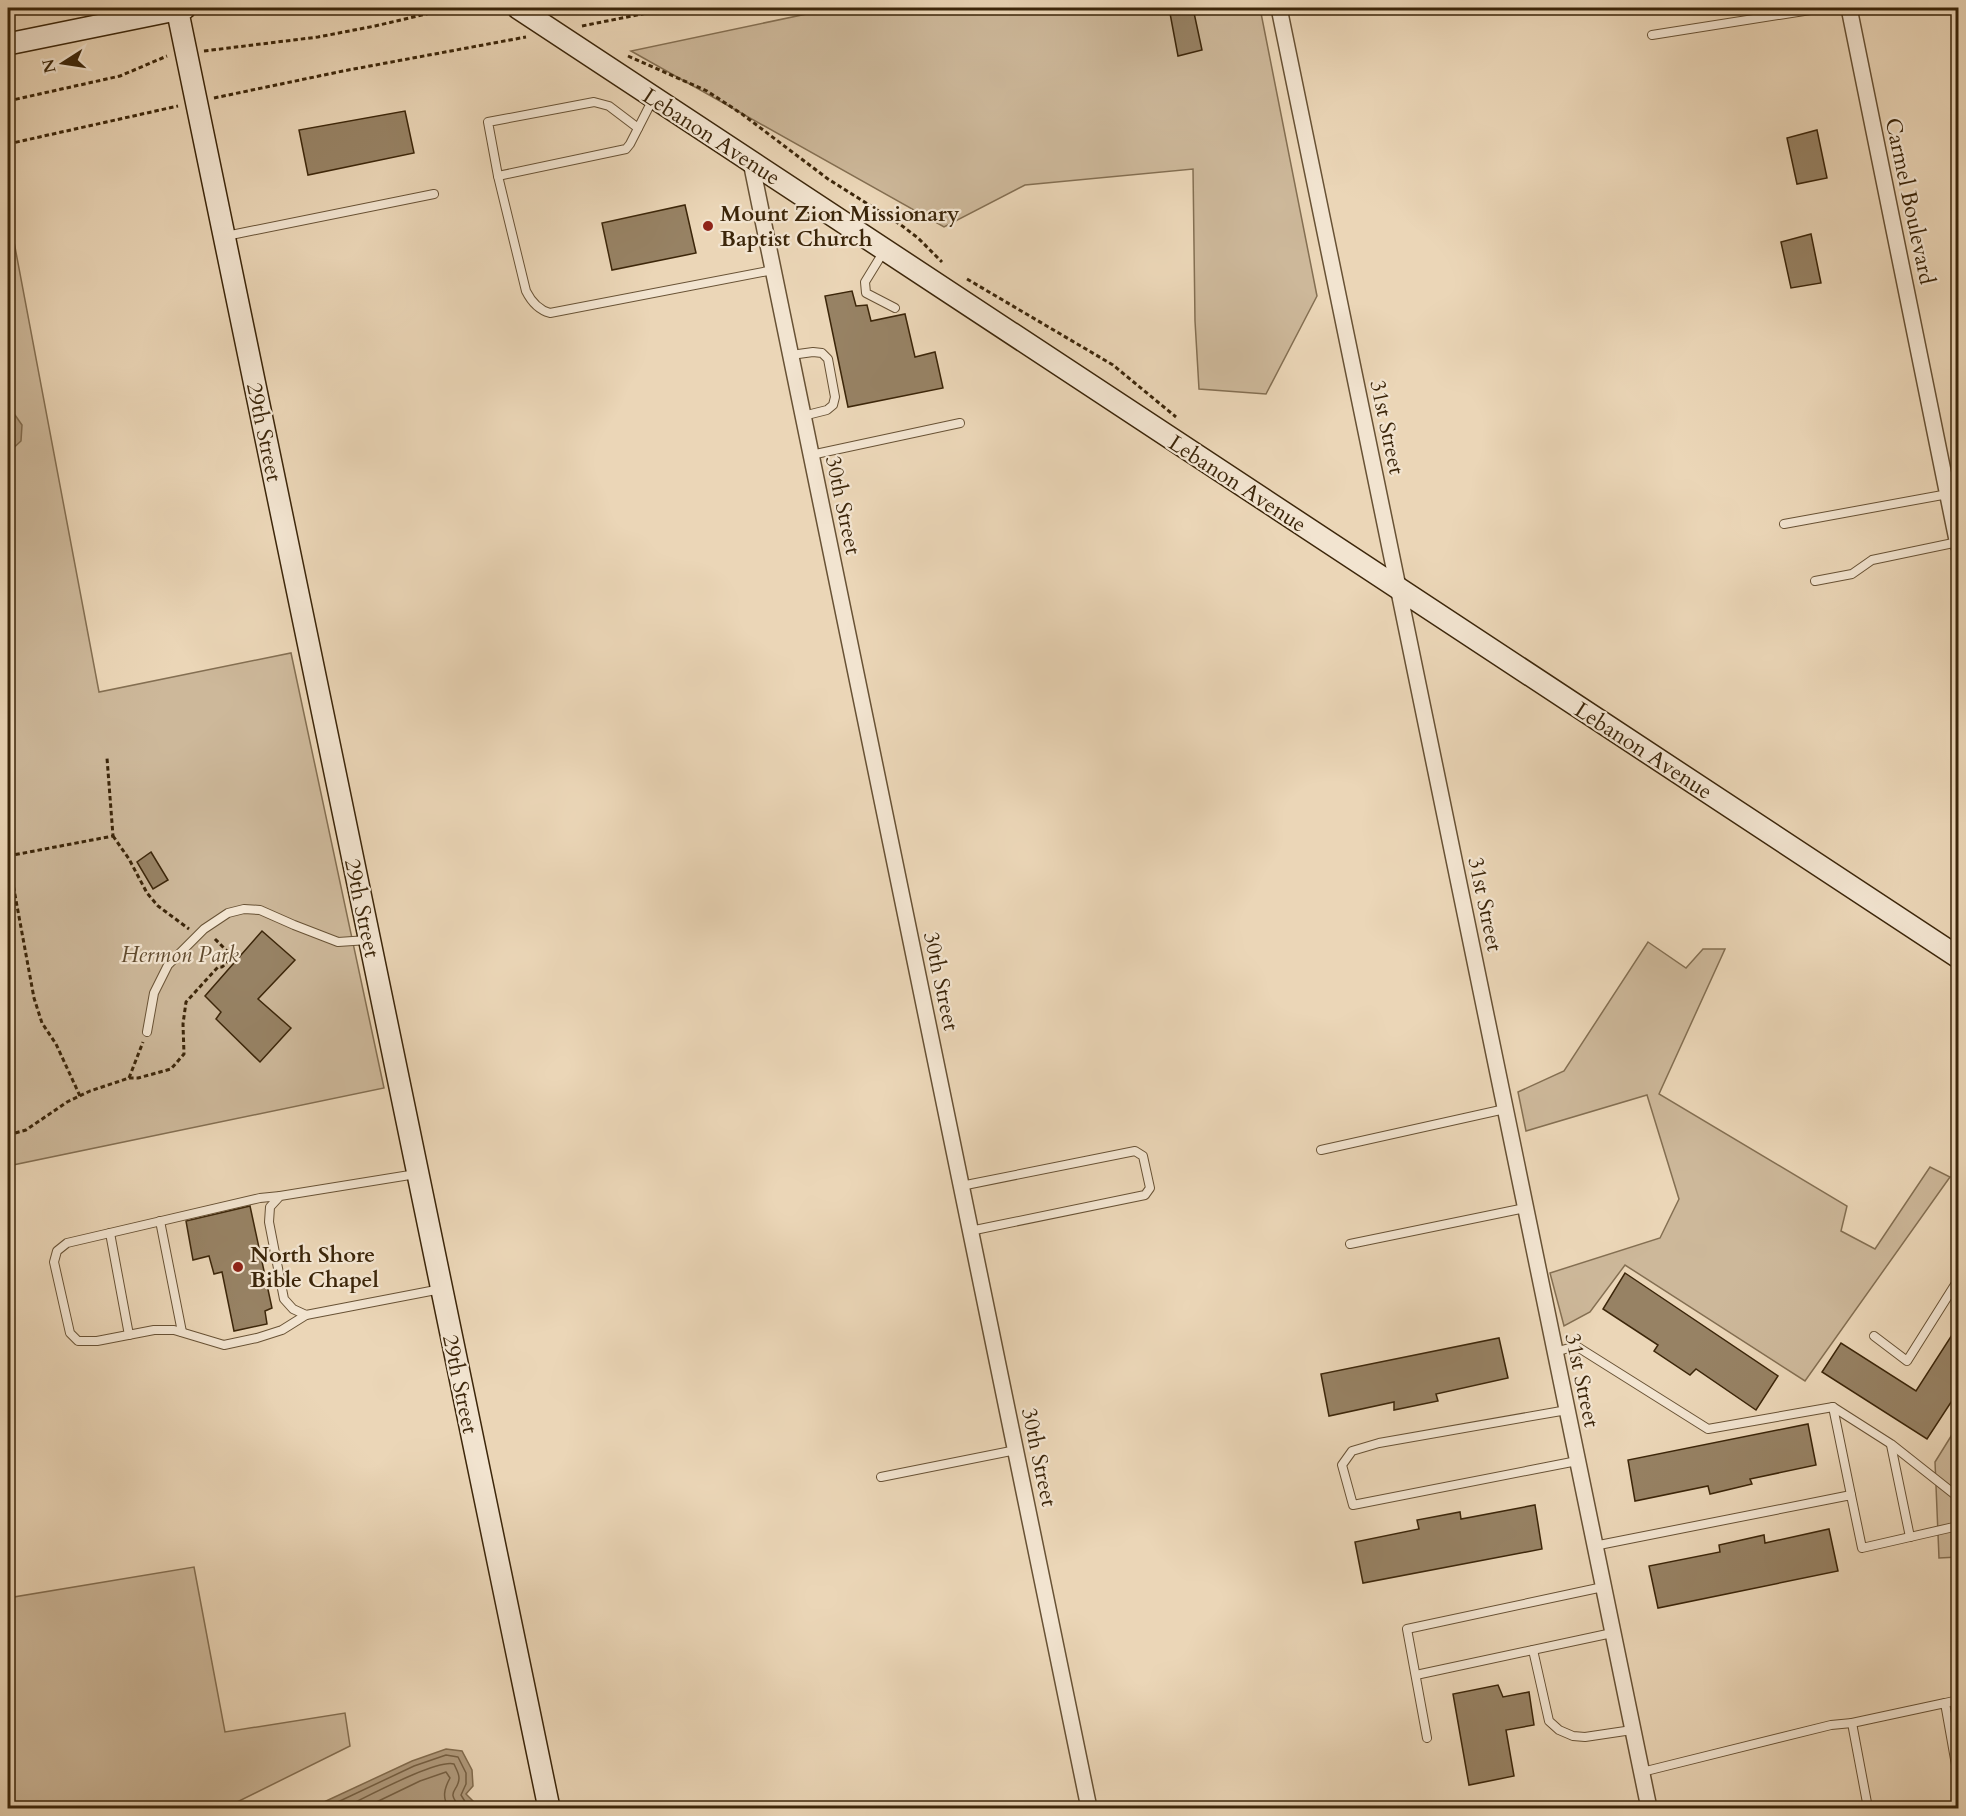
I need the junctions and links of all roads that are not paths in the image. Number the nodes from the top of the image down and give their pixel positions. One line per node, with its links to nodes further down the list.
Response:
1 (180, 8): 7 (street); 13 (street, 29th Street)
2 (518, 8): 8 (street, Lebanon Avenue)
3 (1279, 8): 25 (street, 31st Street)
4 (1822, 8): 6 (lane)
5 (1849, 8): 21 (street, Carmel Boulevard)
6 (1652, 34)
7 (8, 44)
8 (654, 98): 9 (lane); 10 (street, Lebanon Avenue)
9 (638, 128): 11 (lane); 11 (lane)
10 (751, 162): 14 (street, Lebanon Avenue); 15 (street, 30th Street)
11 (498, 176): 15 (lane)
12 (434, 194): 13 (lane)
13 (224, 236): 26 (street, 29th Street)
14 (885, 250): 16 (lane); 25 (street, Lebanon Avenue)
15 (773, 270): 17 (street, 30th Street)
16 (895, 308)
17 (791, 355): 18 (street, 30th Street); 18 (lane)
18 (803, 416): 20 (street, 30th Street)
19 (960, 423): 20 (lane)
20 (811, 455): 32 (street, 30th Street)
21 (1948, 494): 22 (lane); 23 (street, Carmel Boulevard)
22 (1784, 524)
23 (1958, 543): 24 (lane)
24 (1815, 581)
25 (1398, 589): 27 (street, Lebanon Avenue); 29 (street, 31st Street)
26 (370, 940): 28 (lane); 31 (street, 29th Street)
27 (1959, 957)
28 (147, 1032)
29 (1505, 1109): 30 (lane); 34 (street, 31st Street)
30 (1321, 1150)
31 (418, 1173): 33 (lane); 40 (street, 29th Street)
32 (961, 1186): 36 (street, 30th Street); 36 (lane)
33 (280, 1196): 35 (lane); 41 (lane)
34 (1525, 1208): 38 (lane); 45 (street, 31st Street)
35 (160, 1221): 37 (lane); 42 (lane)
36 (970, 1231): 49 (street, 30th Street)
37 (110, 1233): 43 (lane); 43 (lane)
38 (1350, 1244)
39 (1959, 1280): 44 (lane)
40 (442, 1289): 41 (lane); 68 (street, 29th Street)
41 (306, 1315): 42 (lane)
42 (182, 1332): 43 (lane)
43 (129, 1335)
44 (1874, 1336)
45 (1555, 1352): 46 (lane); 47 (street, 31st Street)
46 (1833, 1407): 48 (lane); 52 (lane)
47 (1567, 1410): 50 (street, 31st Street); 50 (lane)
48 (1890, 1444): 53 (lane); 55 (lane)
49 (1016, 1450): 51 (lane); 69 (street, 30th Street)
50 (1577, 1461): 56 (street, 31st Street)
51 (881, 1477)
52 (1851, 1495): 55 (lane); 56 (lane)
53 (1959, 1497)
54 (1959, 1526): 55 (lane)
55 (1910, 1537)
56 (1594, 1546): 57 (street, 31st Street)
57 (1603, 1587): 58 (street, 31st Street); 60 (lane)
58 (1612, 1633): 59 (lane); 64 (street, 31st Street)
59 (1533, 1650): 60 (lane); 64 (lane)
60 (1416, 1675): 65 (lane)
61 (1959, 1700): 62 (lane)
62 (1945, 1703): 63 (lane); 67 (lane)
63 (1852, 1723): 66 (lane); 71 (lane)
64 (1632, 1730): 66 (street, 31st Street)
65 (1428, 1738)
66 (1642, 1772): 70 (street, 31st Street)
67 (1959, 1776)
68 (549, 1809)
69 (1089, 1809)
70 (1649, 1809)
71 (1868, 1809)

